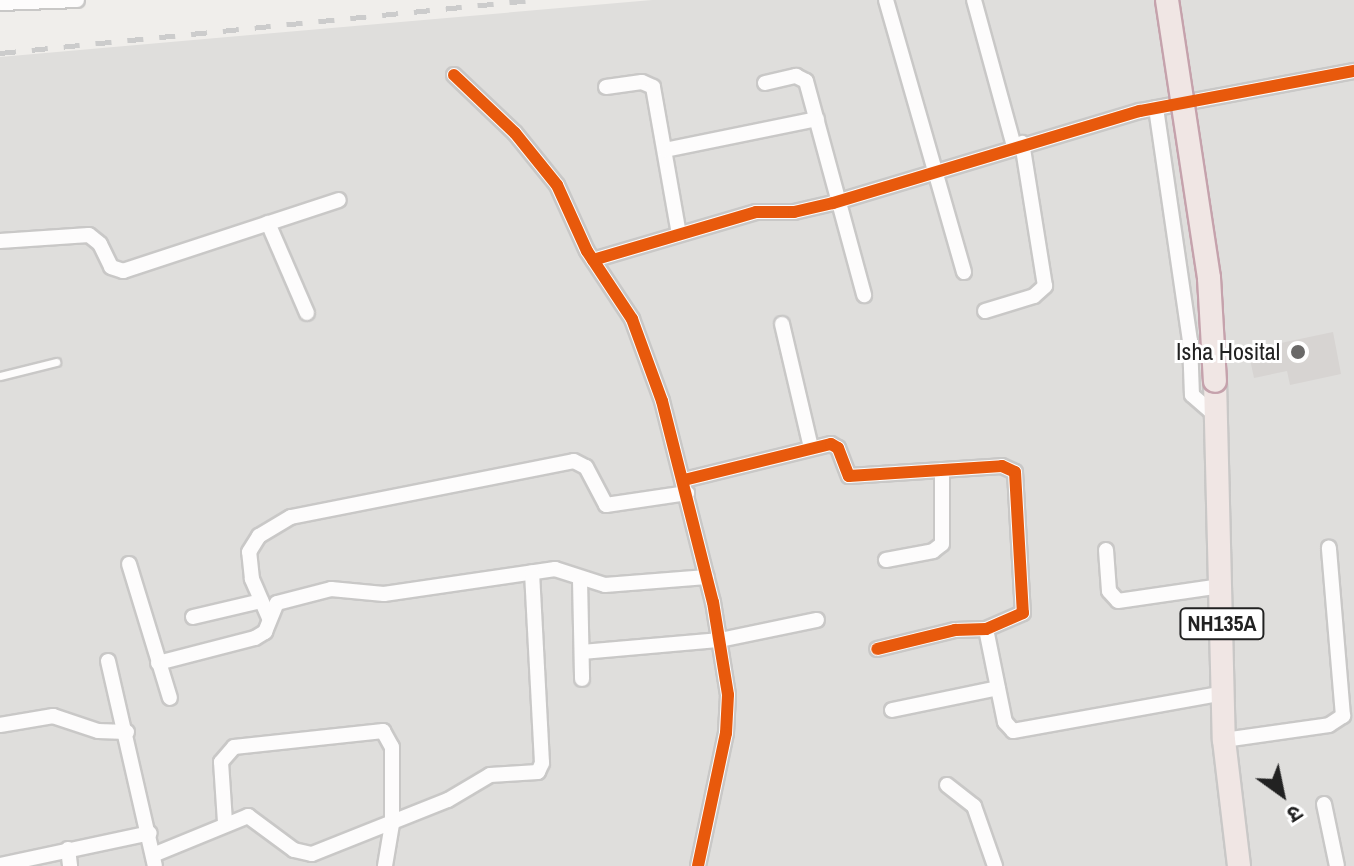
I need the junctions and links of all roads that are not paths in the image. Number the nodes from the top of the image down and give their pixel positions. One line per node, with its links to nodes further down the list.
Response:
1 (77, 0): 5 (street)
2 (886, 0): 14 (street)
3 (974, 0): 12 (street)
4 (1167, 0): 28 (highway, NH135A, bridge)
5 (0, 3)
6 (1354, 71): 10 (street)
7 (454, 75): 20 (street)
8 (765, 83): 11 (street)
9 (606, 87): 13 (street)
10 (1156, 108): 12 (street); 28 (street)
11 (817, 119): 13 (street); 16 (street)
12 (1018, 144): 14 (street); 23 (street)
13 (665, 150): 18 (street)
14 (935, 171): 16 (street); 21 (street)
15 (339, 200): 17 (street)
16 (841, 200): 18 (street); 22 (street)
17 (268, 223): 19 (street); 24 (street)
18 (679, 234): 20 (street)
19 (0, 241)
20 (593, 260): 31 (street)
21 (964, 272)
22 (864, 295)
23 (985, 311)
24 (307, 313)
25 (782, 324): 29 (street)
26 (56, 362): 27 (lane)
27 (0, 376)
28 (1216, 416): 39 (highway, NH135A)
29 (811, 448): 30 (street); 31 (street)
30 (942, 470): 34 (street); 44 (street)
31 (686, 487): 37 (street); 40 (street)
32 (1329, 548): 48 (street)
33 (1106, 550): 39 (street)
34 (886, 560)
35 (129, 564): 51 (street)
36 (532, 572): 38 (street); 42 (street); 63 (street)
37 (707, 577): 38 (street); 45 (street)
38 (580, 580): 49 (street)
39 (1221, 586): 54 (highway, NH135A)
40 (261, 601): 41 (street); 42 (street)
41 (193, 617)
42 (269, 618): 51 (street)
43 (817, 620): 45 (street)
44 (986, 629): 47 (street); 53 (street)
45 (720, 640): 49 (street); 71 (street)
46 (1354, 646): 48 (street)
47 (877, 649)
48 (1339, 649): 59 (street)
49 (582, 652): 52 (street)
50 (108, 661): 58 (street)
51 (158, 663): 55 (street)
52 (582, 679)
53 (998, 688): 54 (street); 56 (street)
54 (1224, 693): 59 (highway, NH135A)
55 (170, 698)
56 (892, 710)
57 (0, 725): 58 (street)
58 (127, 732): 64 (street)
59 (1224, 740): 73 (highway, NH135A)
60 (947, 785): 72 (street)
61 (1324, 804): 74 (street)
62 (225, 822): 63 (street); 63 (street); 66 (street)
63 (392, 824): 70 (street)
64 (150, 833): 65 (street); 66 (street)
65 (68, 849): 67 (street); 69 (street)
66 (154, 861)
67 (16, 864): 68 (street)
68 (0, 865)
69 (70, 866)
70 (385, 866)
71 (698, 866)
72 (995, 866)
73 (1239, 866)
74 (1337, 866)

